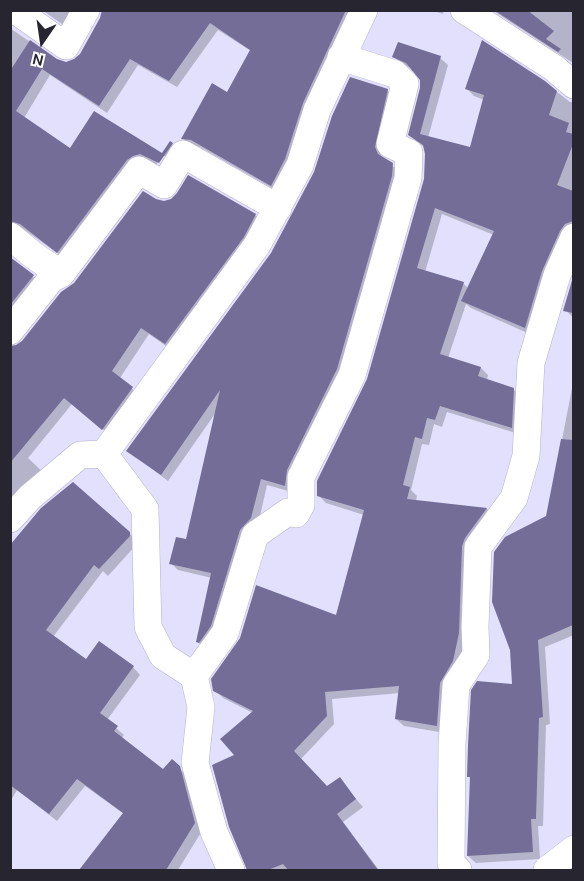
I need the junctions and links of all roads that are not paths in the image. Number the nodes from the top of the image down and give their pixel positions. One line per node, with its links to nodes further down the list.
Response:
1 (15, 10): 2 (street)
2 (86, 10)
3 (364, 10): 5 (street)
4 (464, 10): 6 (street)
5 (341, 57): 7 (street); 14 (street)
6 (573, 85)
7 (278, 208): 10 (street); 12 (street)
8 (10, 236): 10 (street)
9 (573, 237): 17 (street)
10 (61, 274): 11 (street)
11 (10, 331)
12 (104, 454): 13 (street); 14 (street)
13 (10, 519)
14 (194, 676): 16 (street)
15 (573, 849): 18 (street)
16 (231, 870)
17 (458, 870)
18 (547, 870)

